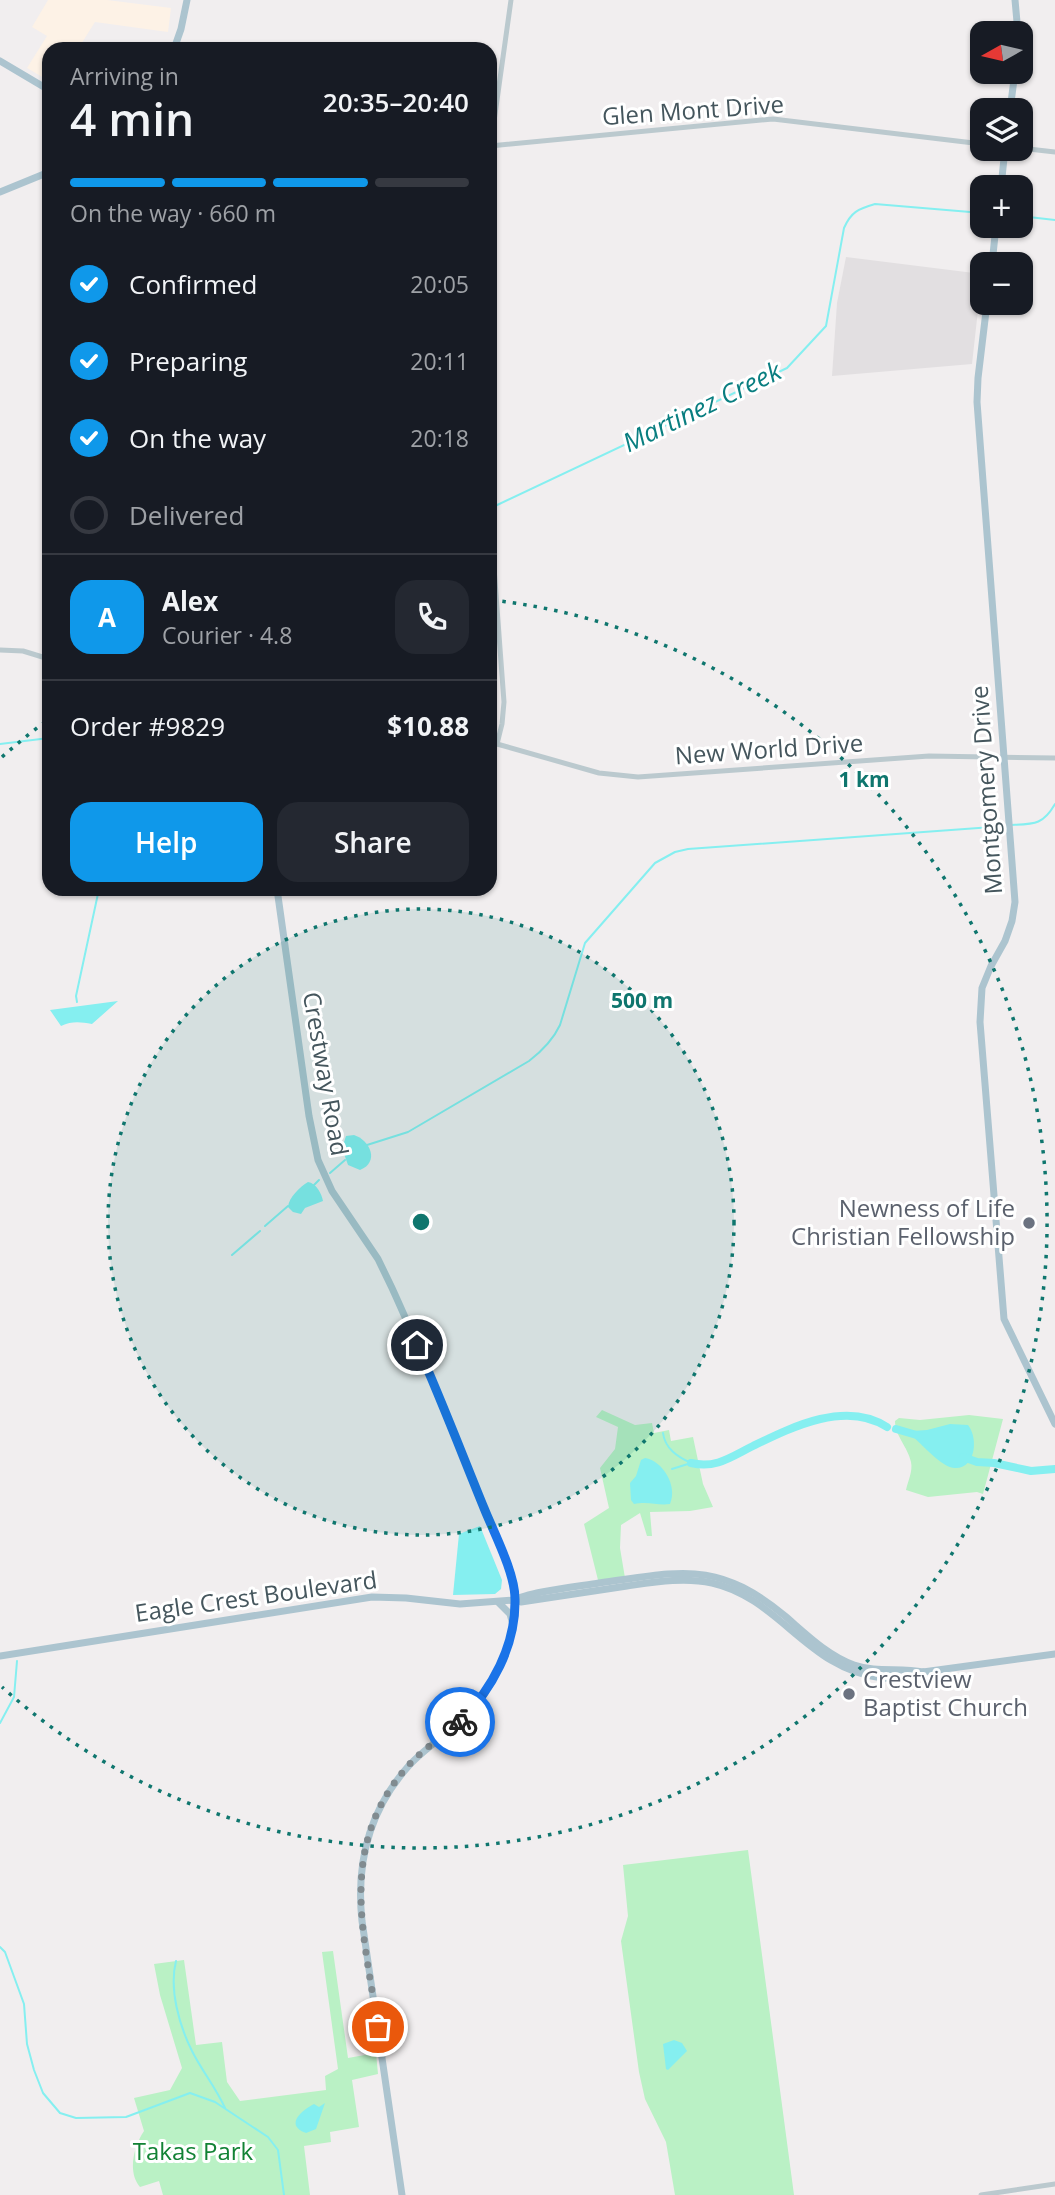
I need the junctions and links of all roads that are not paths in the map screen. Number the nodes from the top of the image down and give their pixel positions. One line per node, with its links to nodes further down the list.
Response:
1 (187, 0): 5 (main road)
2 (511, 0): 8 (street)
3 (1014, 0): 4 (main road)
4 (1017, 21)
5 (176, 42)
6 (0, 61): 7 (main road)
7 (42, 86)
8 (497, 98)
9 (970, 143): 10 (street, Glen Mont Drive)
10 (497, 146)
11 (1033, 149): 12 (street)
12 (1055, 152)
13 (42, 175): 14 (main road)
14 (0, 192)
15 (986, 315): 20 (main road, Montgomery Drive)
16 (497, 608): 19 (street)
17 (0, 650): 18 (street)
18 (42, 657)
19 (497, 744): 20 (street, New World Drive)
20 (1004, 757): 21 (street, New World Drive); 23 (main road, Montgomery Drive)
21 (1055, 758)
22 (278, 896): 24 (main road, Crestway Road)
23 (1055, 1424)
24 (512, 1578): 25 (main road); 26 (main road, Crestway Road); 28 (main road)
25 (536, 1594): 26 (main road, Eagle Crest Boulevard); 32 (main road, Eagle Crest Boulevard)
26 (515, 1600): 27 (main road, Eagle Crest Boulevard); 28 (main road, Eagle Crest Boulevard); 29 (main road, Crestway Road)
27 (530, 1601): 29 (main road); 32 (main road, Eagle Crest Boulevard)
28 (498, 1602): 29 (main road); 31 (main road, Eagle Crest Boulevard)
29 (513, 1622): 34 (main road)
30 (1055, 1654): 32 (main road, Eagle Crest Boulevard)
31 (1, 1656)
32 (923, 1672)
33 (1055, 2184): 35 (street)
34 (402, 2195)
35 (981, 2195)

